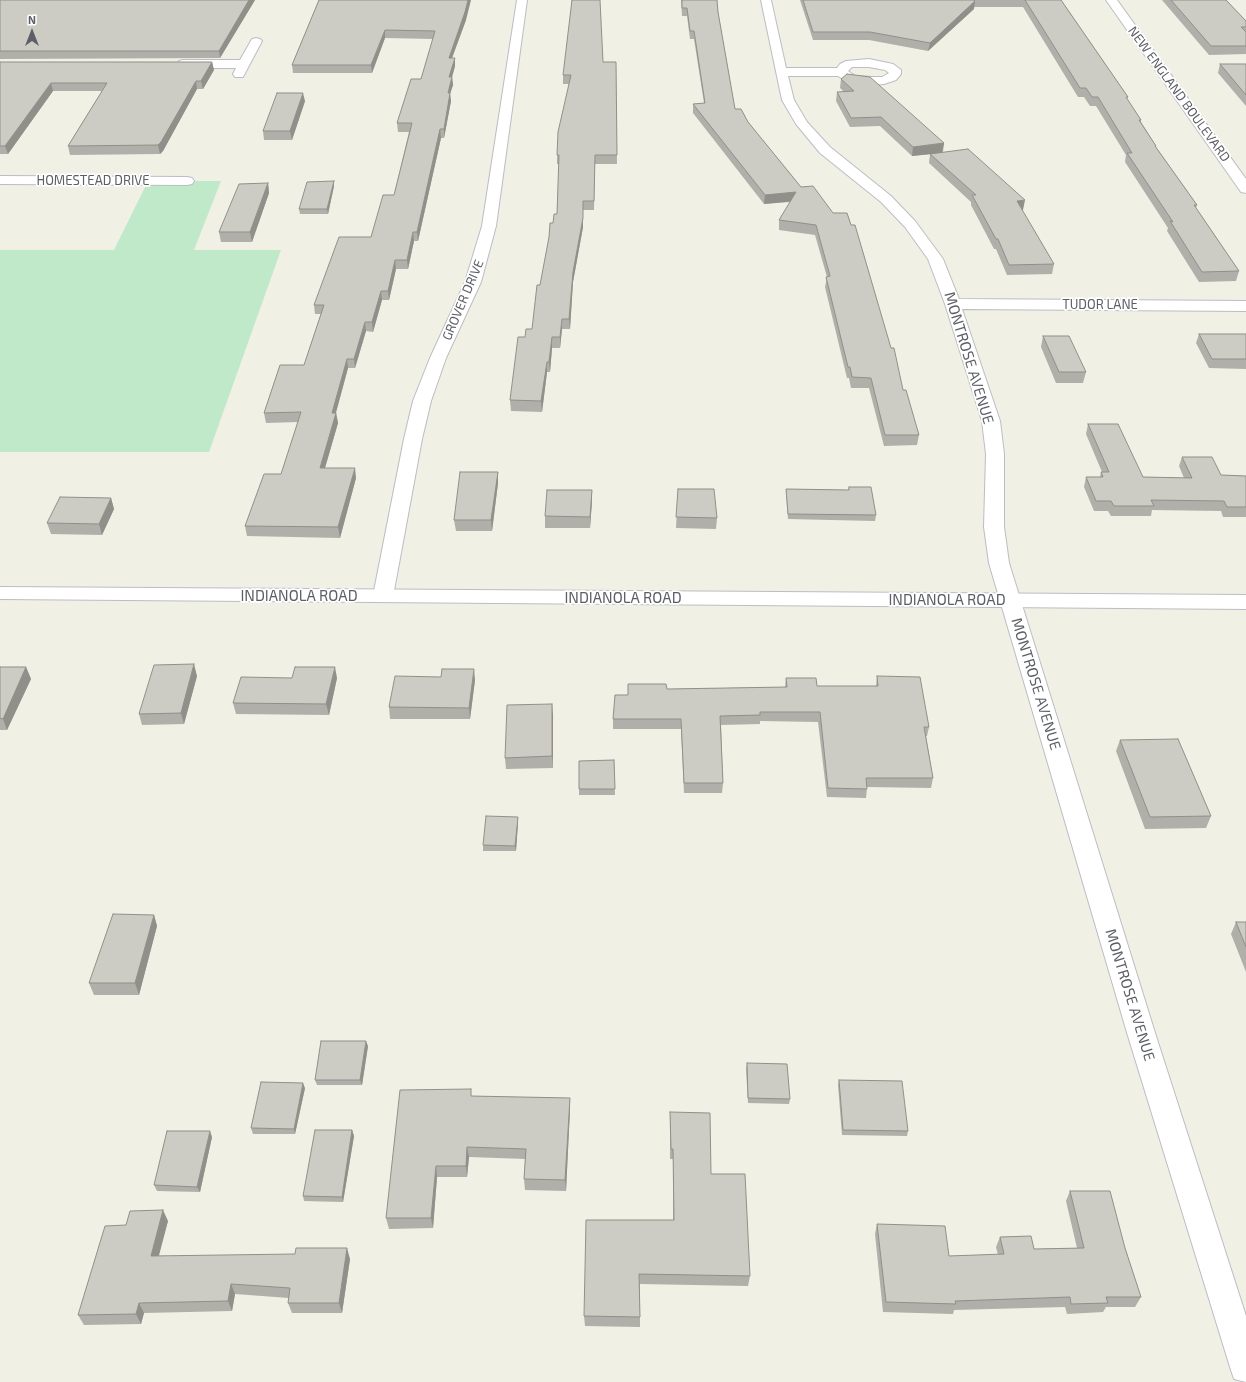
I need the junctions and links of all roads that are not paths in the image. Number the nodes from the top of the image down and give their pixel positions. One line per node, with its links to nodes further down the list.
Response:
1 (522, 0): 14 (street, GROVER DRIVE)
2 (766, 0): 6 (street, MONTROSE AVENUE)
3 (1111, 0): 10 (street, NEW ENGLAND BOULEVARD)
4 (256, 41): 5 (street)
5 (173, 64)
6 (781, 72): 7 (street); 11 (street, MONTROSE AVENUE)
7 (841, 72)
8 (0, 180): 9 (street, HOMESTEAD DRIVE)
9 (187, 181)
10 (1246, 189)
11 (953, 304): 12 (street, TUDOR LANE); 15 (street, MONTROSE AVENUE)
12 (1246, 306)
13 (0, 593): 14 (street, INDIANOLA ROAD)
14 (384, 596): 15 (street, INDIANOLA ROAD)
15 (1010, 600): 16 (street, INDIANOLA ROAD); 17 (street, MONTROSE AVENUE)
16 (1246, 602)
17 (1246, 1367)

